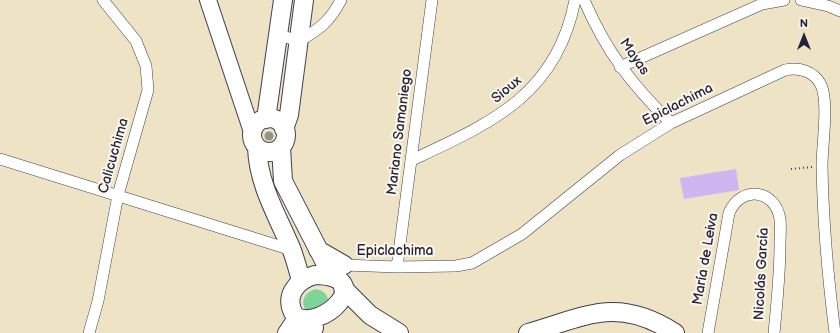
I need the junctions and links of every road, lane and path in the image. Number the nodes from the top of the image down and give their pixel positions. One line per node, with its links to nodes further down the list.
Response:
1 (103, 0): 23 (street, Calicuchima)
2 (208, 0): 17 (main road)
3 (283, 0): 12 (main road)
4 (304, 0): 13 (main road)
5 (341, 0): 13 (street)
6 (432, 0): 20 (street, Mariano Samaniego)
7 (575, 0): 20 (street, Sioux)
8 (584, 0): 14 (street, Mayas)
9 (784, 0): 14 (street)
10 (801, 0): 11 (street)
11 (840, 11)
12 (279, 35): 13 (street); 17 (main road)
13 (299, 41): 16 (main road)
14 (620, 67): 15 (street, Mayas)
15 (671, 123): 21 (street, Epiclachima); 26 (street, Epiclachima)
16 (284, 129): 17 (main road); 18 (main road)
17 (259, 130): 18 (main road); 25 (main road)
18 (281, 147): 27 (main road)
19 (0, 160): 23 (street)
20 (412, 160): 26 (street, Mariano Samaniego)
21 (822, 166): 22 (path); 37 (street, Epiclachima)
22 (791, 168)
23 (118, 195): 25 (street); 30 (street, Calicuchima)
24 (766, 197): 35 (street, María de Leiva); 36 (street, Nicolás García)
25 (292, 250): 28 (main road)
26 (398, 267): 27 (street, Epiclachima)
27 (339, 276): 28 (main road); 29 (main road); 32 (main road)
28 (301, 280): 29 (main road)
29 (312, 327): 31 (main road)
30 (89, 333)
31 (286, 333)
32 (399, 333)
33 (528, 333): 34 (main road)
34 (675, 333)
35 (708, 333)
36 (774, 333)
37 (835, 333)

